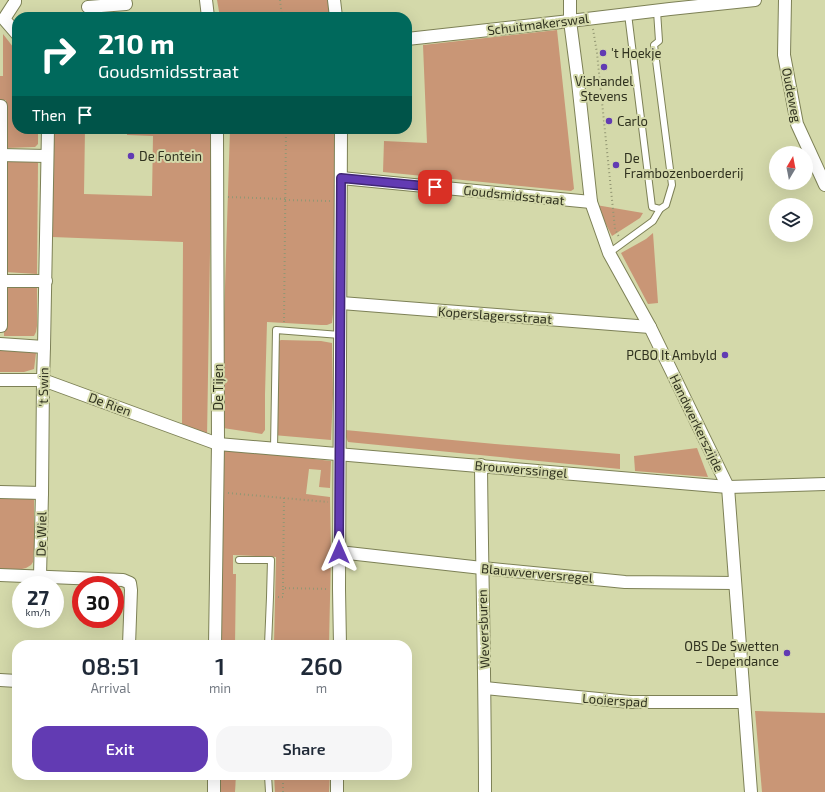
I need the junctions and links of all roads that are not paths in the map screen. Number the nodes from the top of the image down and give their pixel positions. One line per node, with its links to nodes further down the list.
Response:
1 (15, 0): 14 (street)
2 (125, 0): 9 (street)
3 (206, 0): 11 (street)
4 (334, 0): 12 (street)
5 (570, 0): 15 (street, Handwerkerszijde)
6 (755, 0): 8 (street, Schuitmakerswal)
7 (785, 0): 25 (street, Oudeweg)
8 (669, 4): 10 (street, Schuitmakerswal)
9 (88, 7)
10 (657, 11): 13 (street, Schuitmakerswal); 27 (lane)
11 (207, 12)
12 (335, 12)
13 (628, 14): 15 (street, Schuitmakerswal); 27 (lane)
14 (2, 18): 16 (street)
15 (570, 21): 17 (street, Schuitmakerswal); 26 (street, Handwerkerszijde)
16 (12, 29)
17 (412, 38)
18 (1, 106): 22 (street)
19 (48, 134): 23 (street, 't Swin)
20 (217, 134): 39 (street, De Tijen)
21 (341, 134): 24 (street)
22 (1, 155): 23 (street); 29 (street)
23 (47, 156): 30 (street, 't Swin)
24 (341, 178): 26 (street, Goudsmidsstraat); 31 (street)
25 (825, 185)
26 (591, 202): 28 (street, Handwerkerszijde)
27 (660, 209): 28 (lane)
28 (610, 253): 33 (street, Handwerkerszijde)
29 (1, 281): 30 (street); 32 (street)
30 (46, 282): 36 (street, 't Swin)
31 (341, 303): 33 (street, Koperslagersstraat); 34 (street)
32 (1, 326)
33 (650, 327): 44 (street, Handwerkerszijde)
34 (340, 335): 40 (lane); 41 (street)
35 (0, 344): 36 (street)
36 (44, 347): 38 (street, 't Swin)
37 (0, 380): 38 (street, De Rien)
38 (43, 380): 39 (street, De Rien); 46 (street, 't Swin)
39 (218, 444): 40 (street, Brouwerssingel); 55 (street, De Tijen)
40 (274, 449): 41 (street, Brouwerssingel)
41 (340, 454): 42 (street, Brouwerssingel); 47 (street)
42 (482, 465): 44 (street, Brouwerssingel); 49 (street, Weversburen)
43 (825, 484): 44 (street, Brouwerssingel)
44 (728, 487): 53 (street, Handwerkerszijde)
45 (0, 492): 46 (street)
46 (42, 493): 51 (street, De Wiel)
47 (339, 552): 49 (street, Blauwverversregel); 57 (street)
48 (239, 560): 56 (lane)
49 (482, 568): 53 (street, Blauwverversregel); 60 (street, Weversburen)
50 (0, 575): 51 (street)
51 (40, 576)
52 (64, 577): 54 (street)
53 (735, 583): 61 (street, Handwerkerszijde)
54 (129, 640)
55 (215, 640)
56 (268, 640)
57 (340, 640)
58 (0, 680): 59 (street)
59 (12, 681)
60 (485, 688): 61 (street, Looierspad); 68 (street, Weversburen)
61 (744, 702): 69 (street, Handwerkerszijde)
62 (214, 780): 65 (street)
63 (268, 780): 66 (lane)
64 (337, 780): 67 (street)
65 (214, 792)
66 (269, 792)
67 (337, 792)
68 (485, 792)
69 (751, 792)

